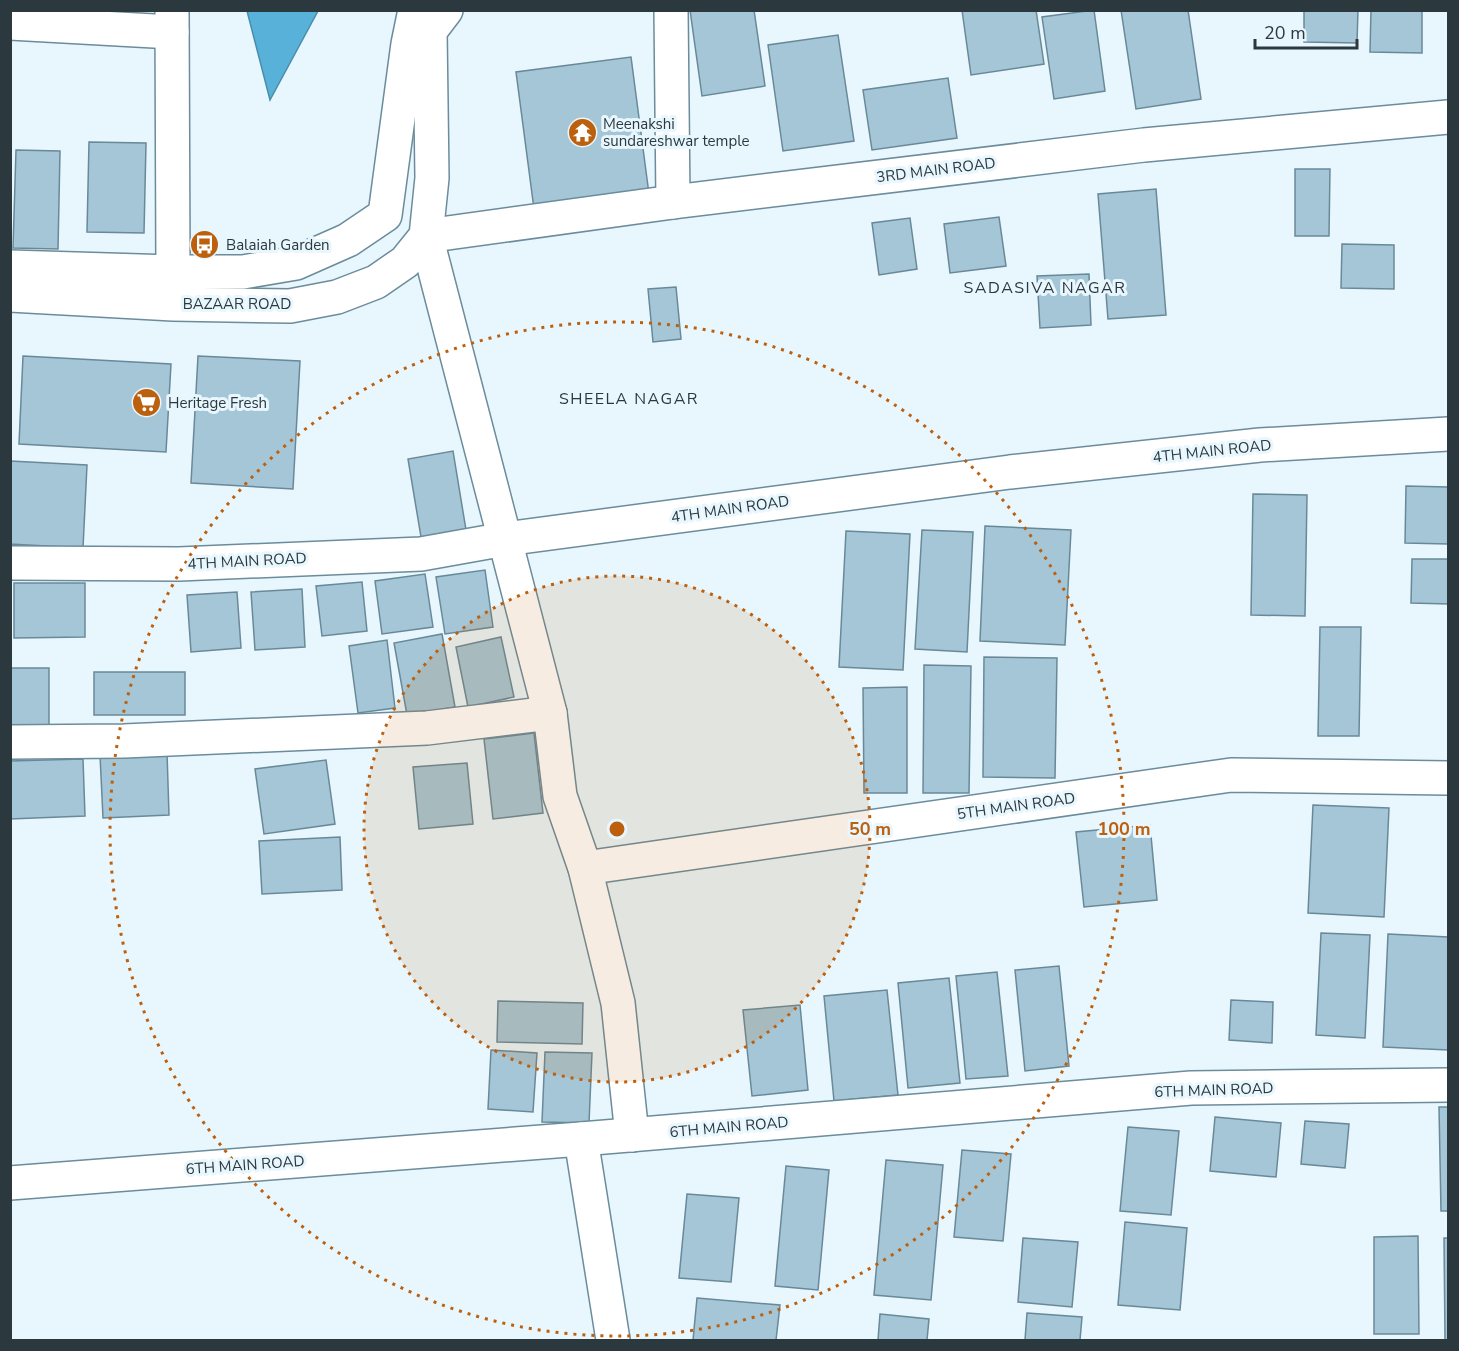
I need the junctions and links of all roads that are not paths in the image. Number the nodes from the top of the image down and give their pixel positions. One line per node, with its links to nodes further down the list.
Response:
1 (415, 10): 10 (street)
2 (446, 10): 8 (street)
3 (671, 10): 7 (street)
4 (172, 21): 5 (street); 10 (street)
5 (10, 23)
6 (1449, 117): 7 (street, 3RD MAIN ROAD)
7 (673, 202): 8 (street, 3RD MAIN ROAD)
8 (426, 236): 11 (street, BAZAAR ROAD); 13 (street)
9 (10, 267): 10 (street)
10 (173, 272)
11 (10, 295)
12 (1449, 434): 13 (street, 4TH MAIN ROAD)
13 (505, 539): 14 (street, 4TH MAIN ROAD); 15 (street)
14 (10, 563)
15 (550, 712): 16 (street); 18 (street)
16 (10, 742)
17 (1449, 778): 18 (street, 5TH MAIN ROAD)
18 (585, 868): 20 (street)
19 (1449, 1085): 20 (street, 6TH MAIN ROAD)
20 (632, 1135): 21 (street, 6TH MAIN ROAD)
21 (581, 1139): 22 (street, 6TH MAIN ROAD); 23 (street)
22 (10, 1183)
23 (613, 1341)

